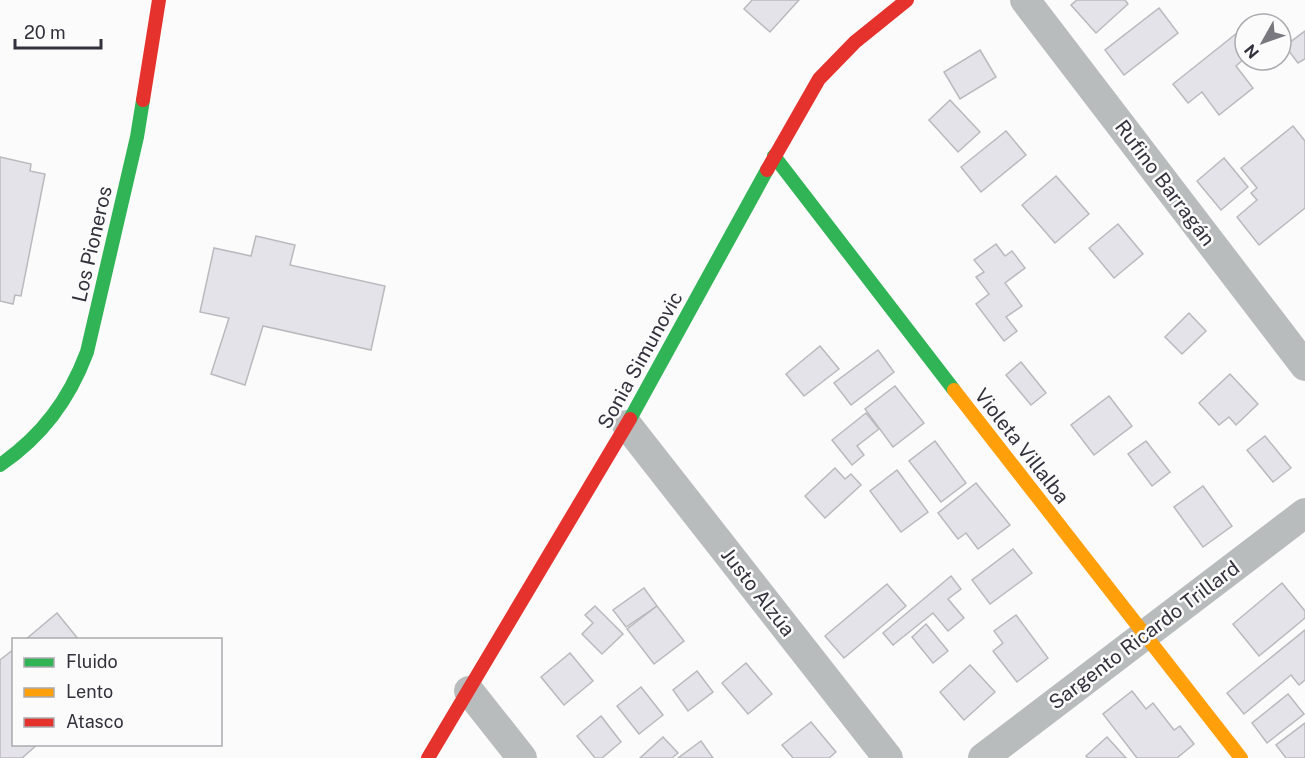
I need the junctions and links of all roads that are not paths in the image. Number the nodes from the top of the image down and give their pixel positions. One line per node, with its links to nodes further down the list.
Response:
1 (159, 0): 7 (street, Los Pioneros)
2 (907, 0): 4 (street, Sonia Simunovic)
3 (1025, 0): 5 (street, Rufino Barragán)
4 (774, 156): 6 (street, Sonia Simunovic); 9 (street, Violeta Villalba)
5 (1305, 366)
6 (627, 425): 10 (street, Sonia Simunovic); 13 (street, Justo Alzúa)
7 (0, 465)
8 (1305, 513): 9 (street, Sargento Ricardo Trillard)
9 (1144, 635): 14 (street, Sargento Ricardo Trillard); 15 (street, Violeta Villalba)
10 (469, 691): 11 (street, Sonia Simunovic); 12 (street)
11 (428, 758)
12 (522, 758)
13 (888, 758)
14 (984, 758)
15 (1241, 758)

